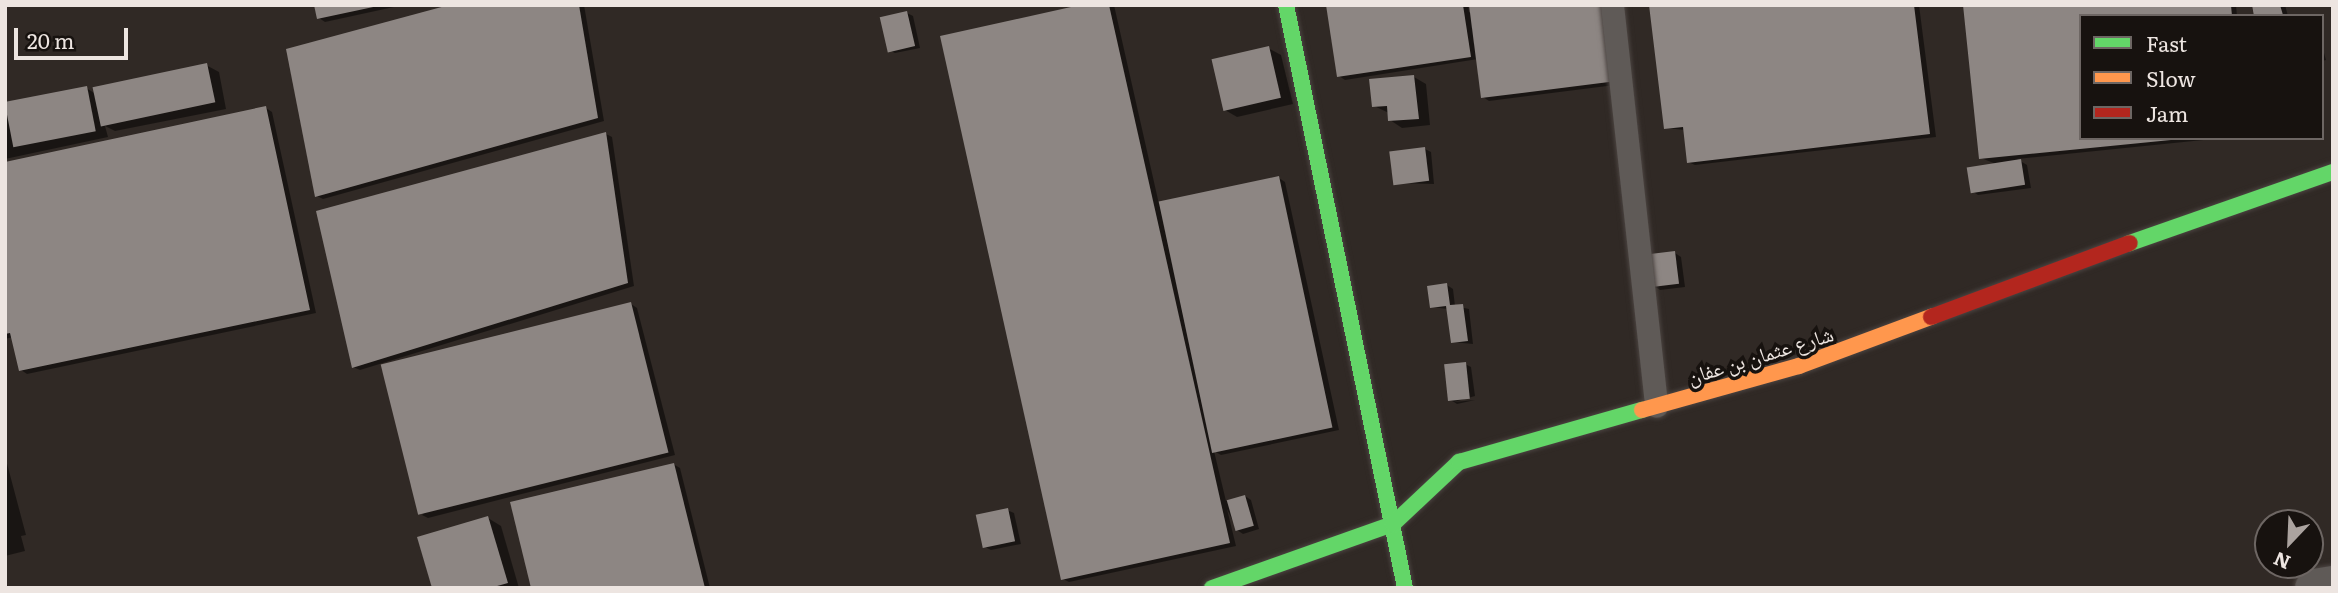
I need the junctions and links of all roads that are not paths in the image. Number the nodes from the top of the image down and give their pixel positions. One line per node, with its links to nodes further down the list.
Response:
1 (1286, 5): 5 (street)
2 (1612, 5): 4 (lane)
3 (2333, 172): 4 (street, شارع عثمان بن عفان)
4 (1656, 407): 5 (street, شارع عثمان بن عفان)
5 (1393, 524): 7 (street, شارع عثمان بن عفان); 8 (street)
6 (2333, 585): 9 (street)
7 (1212, 588)
8 (1405, 588)
9 (2314, 588)

